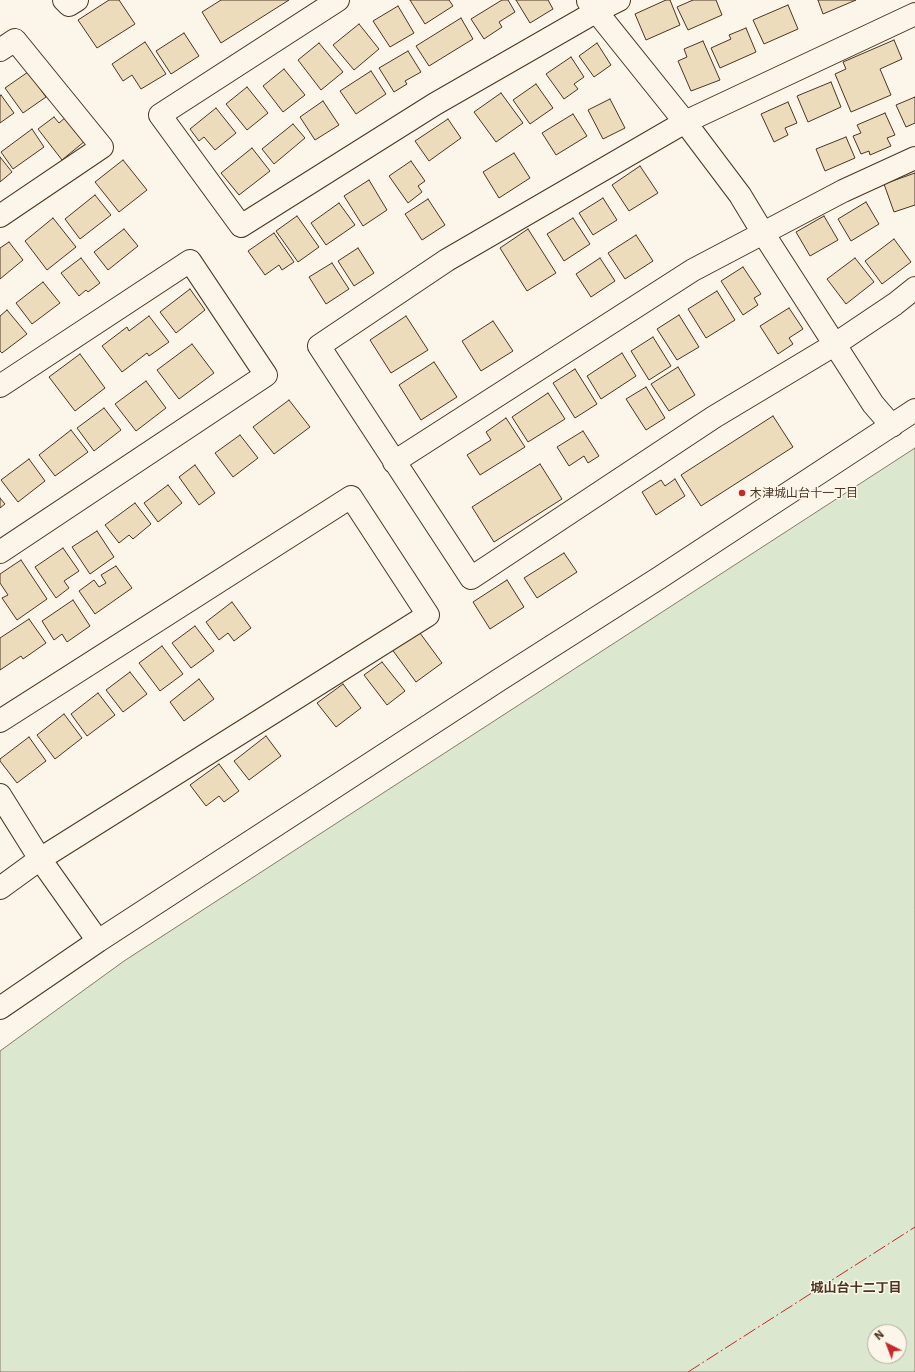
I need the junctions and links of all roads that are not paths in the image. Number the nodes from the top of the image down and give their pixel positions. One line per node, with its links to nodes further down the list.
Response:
1 (64, 0): 2 (street)
2 (77, 0)
3 (338, 0): 5 (street)
4 (619, 0): 5 (street)
5 (591, 6): 8 (street)
6 (915, 14): 8 (street)
7 (0, 50): 10 (street)
8 (686, 122): 11 (street); 17 (street)
9 (915, 158): 11 (street)
10 (0, 216)
11 (763, 233): 13 (street); 17 (street)
12 (915, 288): 13 (street)
13 (834, 345): 16 (street); 17 (street)
14 (0, 386): 18 (street)
15 (915, 410): 16 (street)
16 (892, 426): 23 (street)
17 (394, 462)
18 (0, 552)
19 (0, 721): 21 (street)
20 (0, 795): 21 (street)
21 (40, 859): 22 (street); 23 (street)
22 (0, 888)
23 (98, 941): 24 (street)
24 (0, 1008)

